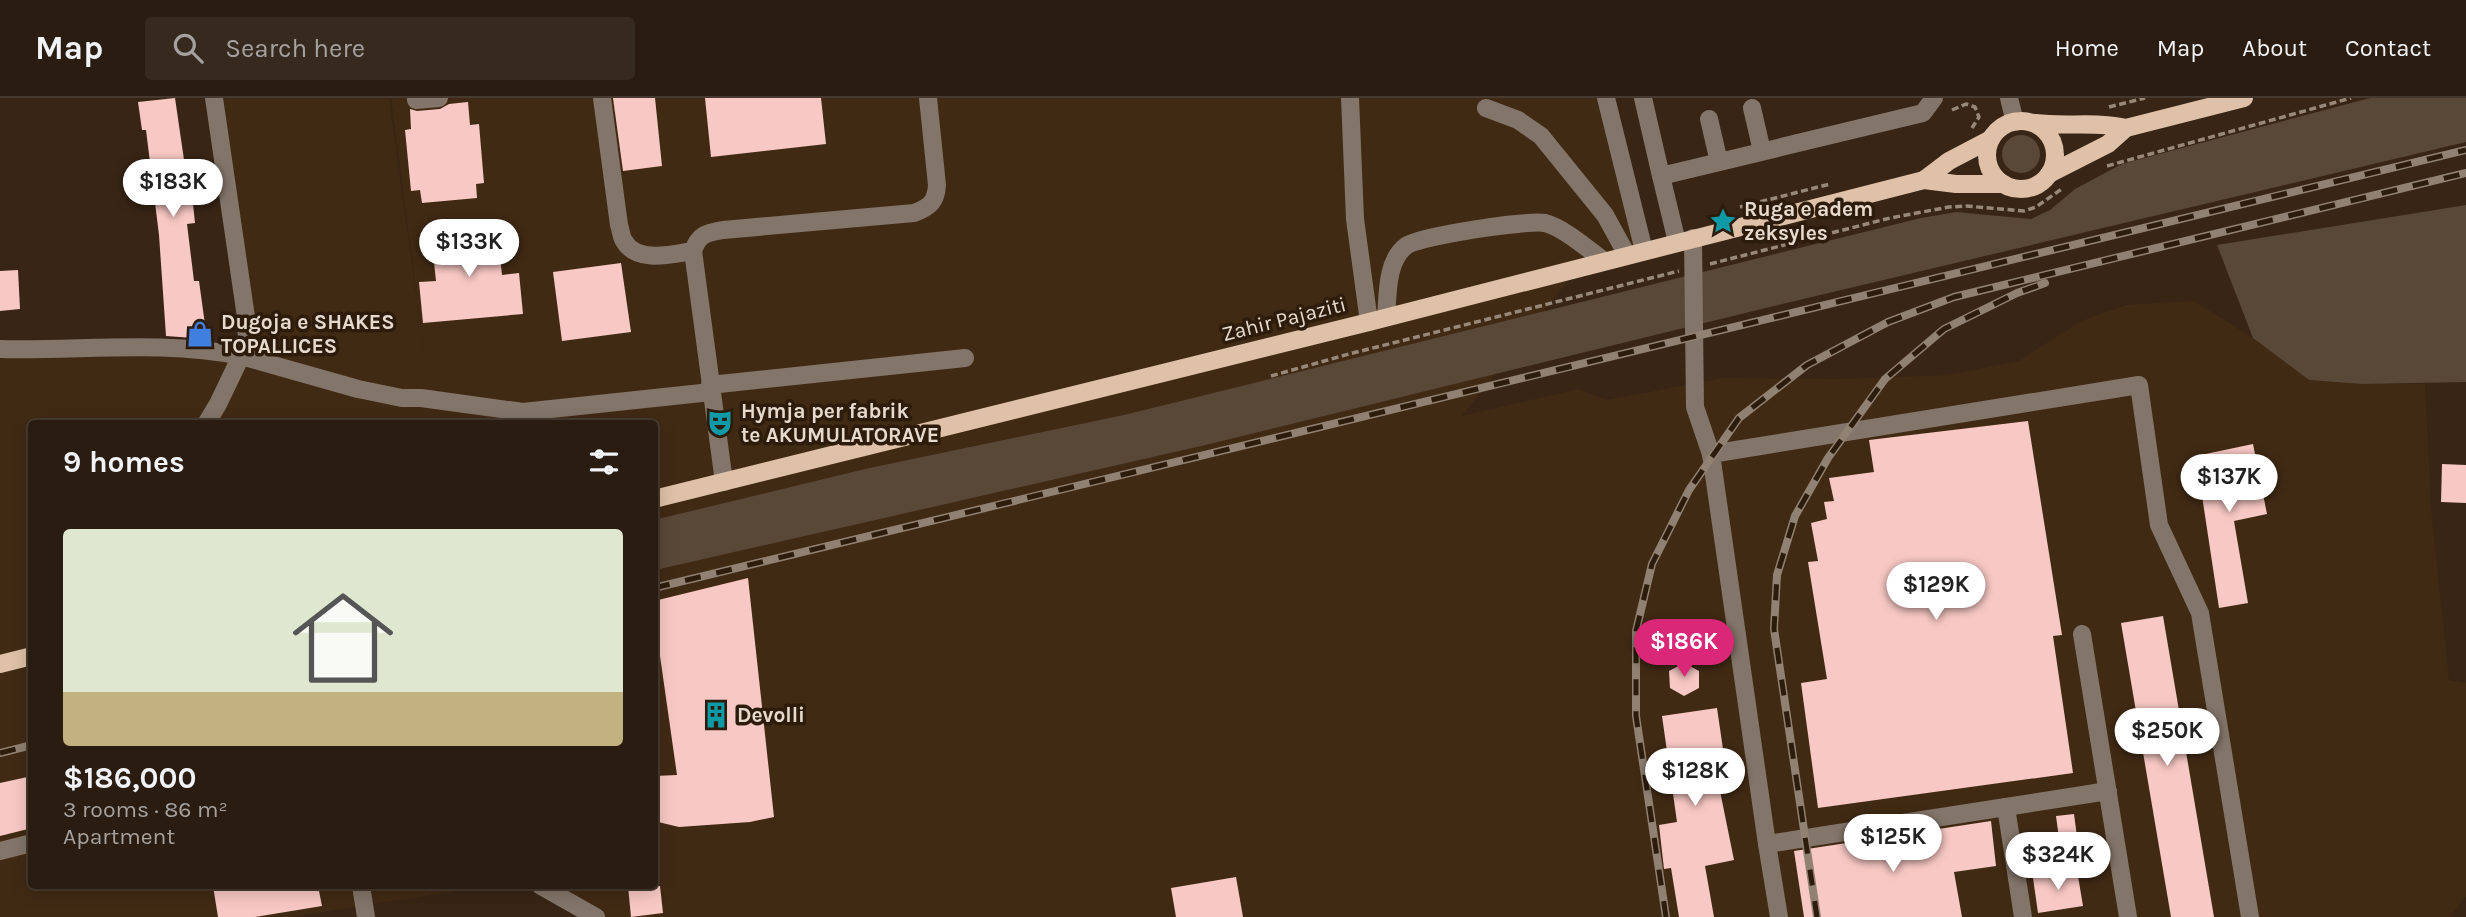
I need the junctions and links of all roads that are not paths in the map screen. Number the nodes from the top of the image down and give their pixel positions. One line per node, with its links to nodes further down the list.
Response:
1 (214, 98): 31 (street)
2 (439, 98): 11 (street)
3 (602, 98): 26 (street)
4 (928, 98): 26 (street)
5 (1350, 98): 29 (street)
6 (1606, 98): 27 (street)
7 (1643, 98): 22 (street)
8 (1934, 98): 19 (street)
9 (2009, 98): 15 (street)
10 (2244, 98): 17 (main road)
11 (416, 100)
12 (1486, 108): 27 (street)
13 (1752, 108): 19 (street)
14 (1709, 119): 20 (street)
15 (2015, 122): 16 (main road); 18 (main road)
16 (2034, 123): 17 (main road); 21 (main road)
17 (2126, 128): 21 (main road)
18 (1991, 139): 23 (main road, Zahir Pajaziti); 24 (main road)
19 (1762, 151): 20 (street)
20 (1719, 162): 22 (street)
21 (2049, 174): 24 (main road)
22 (1661, 176): 25 (street)
23 (1924, 180): 24 (main road, Zahir Pajaziti); 25 (main road, Zahir Pajaziti)
24 (2004, 184)
25 (1685, 241): 27 (main road, Zahir Pajaziti); 35 (street)
26 (693, 251): 33 (street)
27 (1636, 253): 28 (main road, Zahir Pajaziti)
28 (1604, 261): 29 (main road, Zahir Pajaziti); 29 (street)
29 (1378, 319): 36 (main road, Zahir Pajaziti)
30 (0, 349): 31 (street)
31 (241, 356): 33 (street); 34 (street)
32 (965, 358): 33 (street)
33 (711, 388): 36 (street)
34 (208, 420)
35 (1711, 454): 43 (street); 53 (street)
36 (724, 482): 37 (main road, Zahir Pajaziti)
37 (658, 498)
38 (2082, 634): 41 (street)
39 (28, 657): 40 (main road)
40 (1, 663)
41 (2108, 791): 42 (street); 52 (street)
42 (2006, 807): 43 (street); 51 (street)
43 (1767, 844): 50 (street)
44 (28, 845): 45 (street)
45 (0, 850)
46 (361, 889): 48 (street)
47 (546, 889): 49 (street)
48 (364, 915)
49 (596, 917)
50 (1779, 917)
51 (2023, 917)
52 (2128, 917)
53 (2250, 917)

